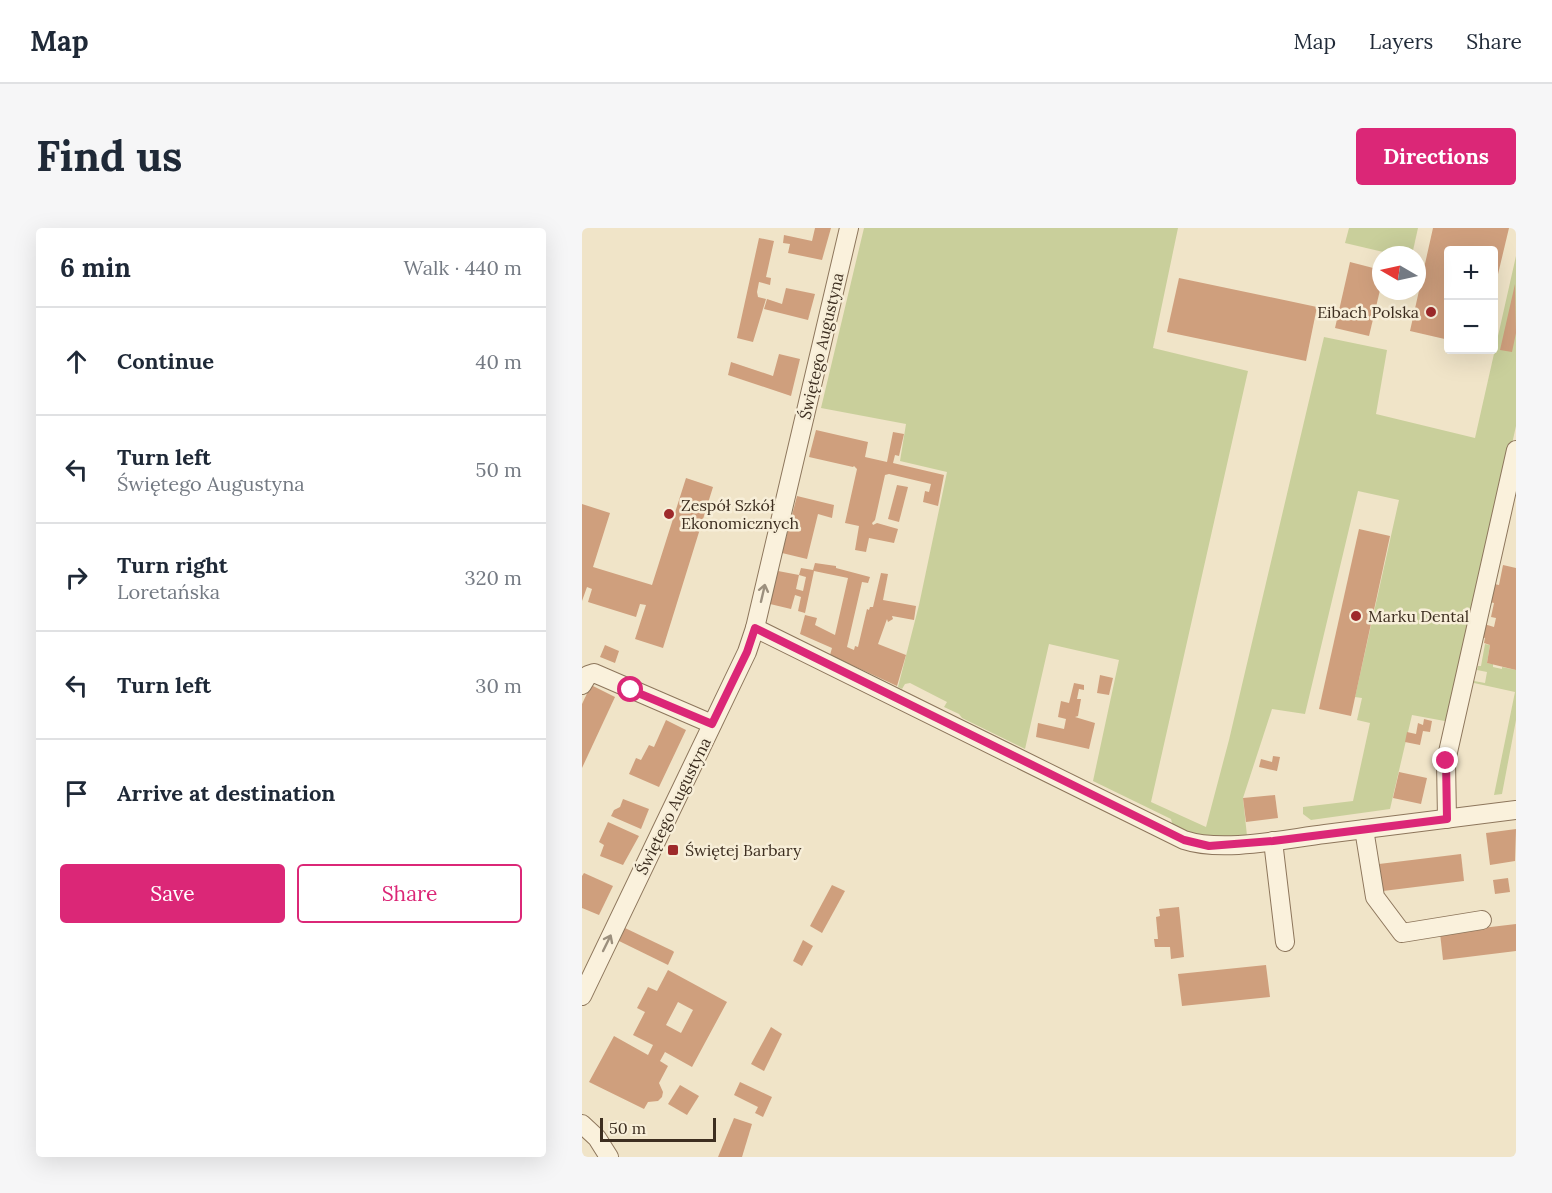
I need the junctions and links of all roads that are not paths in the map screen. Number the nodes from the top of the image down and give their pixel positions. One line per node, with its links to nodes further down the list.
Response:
1 (849, 228): 3 (street, Świętego Augustyna, one-way to 1)
2 (1516, 450): 7 (street)
3 (755, 628): 5 (street, Świętego Augustyna); 9 (street)
4 (582, 685): 5 (street)
5 (712, 724): 12 (street, Świętego Augustyna, one-way to 5)
6 (1516, 810): 7 (street)
7 (1447, 819): 8 (street)
8 (1364, 829): 9 (street); 10 (street)
9 (1273, 841): 11 (street)
10 (1482, 920)
11 (1285, 942)
12 (582, 996)
13 (582, 1124): 14 (street)
14 (609, 1157)

